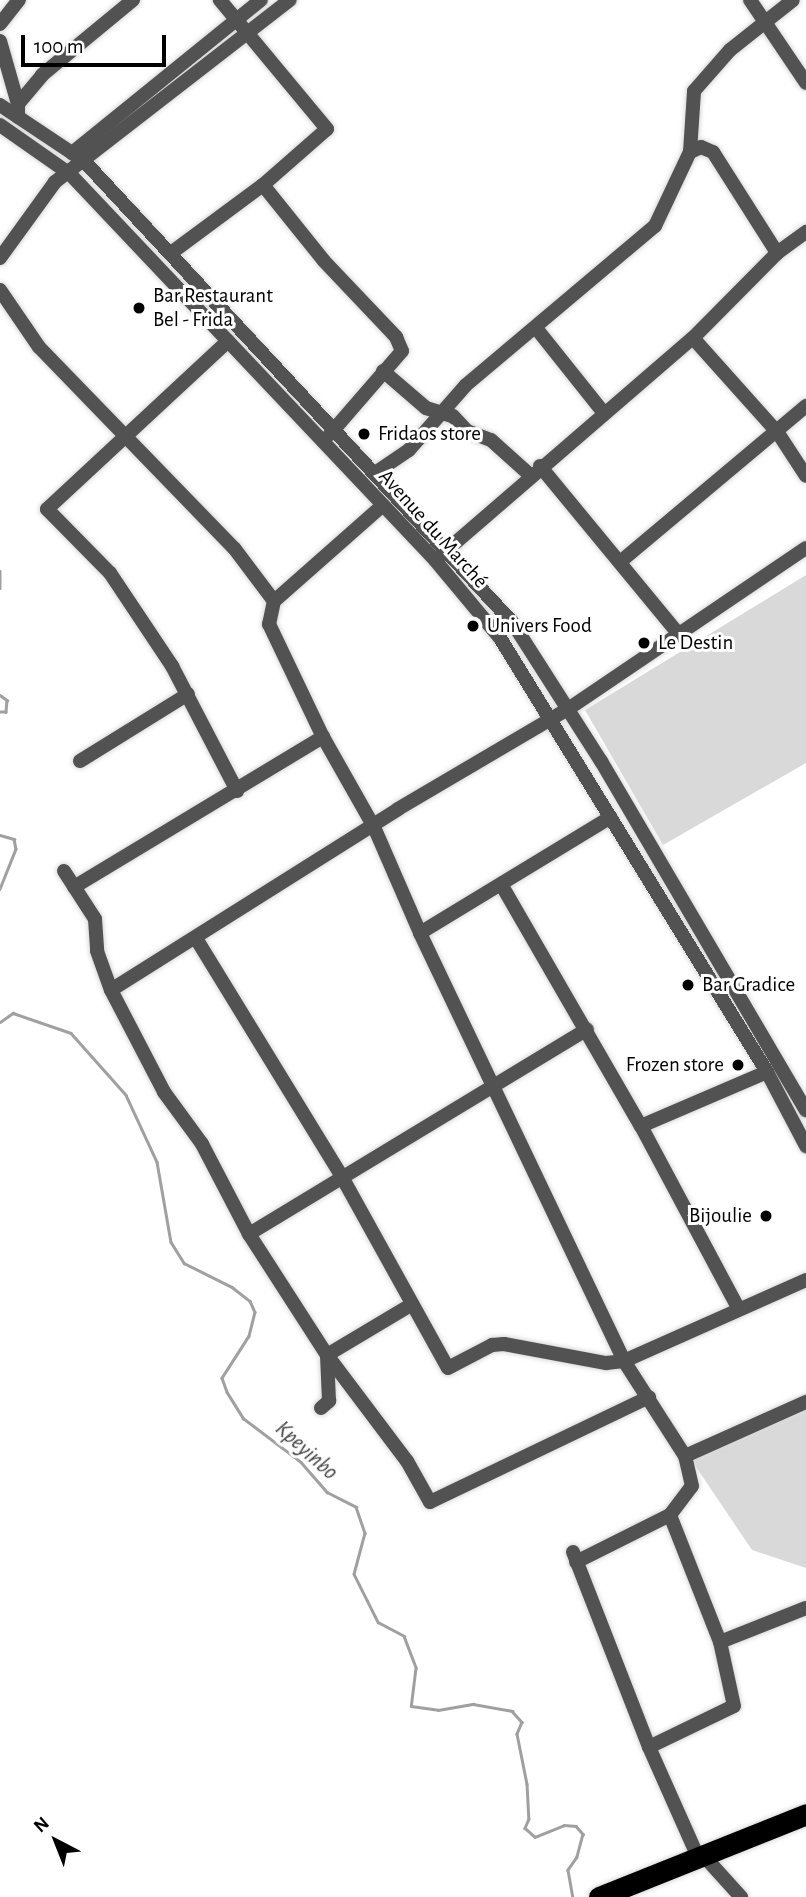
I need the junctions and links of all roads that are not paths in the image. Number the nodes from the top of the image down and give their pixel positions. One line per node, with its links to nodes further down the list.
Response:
1 (19, 0): 9 (street)
2 (132, 0): 14 (street)
3 (220, 0): 8 (street)
4 (261, 0): 8 (street)
5 (290, 0): 11 (street)
6 (750, 0): 10 (street)
7 (793, 0): 10 (street)
8 (237, 20): 11 (street); 17 (street)
9 (0, 24)
10 (765, 26): 13 (street); 16 (street)
11 (250, 34): 17 (street); 19 (street)
12 (0, 41): 14 (street)
13 (806, 83)
14 (10, 108): 17 (street, Avenue du Marché)
15 (0, 125): 18 (street, Avenue du Marché)
16 (691, 152): 22 (street); 25 (street)
17 (78, 157): 18 (street); 21 (street, Avenue du Marché)
18 (70, 174): 23 (street); 27 (street, Avenue du Marché)
19 (262, 185): 21 (street); 28 (street)
20 (806, 232): 22 (street)
21 (171, 253): 32 (street, Avenue du Marché)
22 (777, 253): 26 (street)
23 (0, 258)
24 (0, 289): 34 (street)
25 (536, 328): 30 (street); 31 (street)
26 (693, 338): 30 (street); 33 (street)
27 (228, 341): 34 (street); 35 (street, Avenue du Marché)
28 (383, 371): 31 (street); 32 (street)
29 (806, 406): 33 (street)
30 (603, 412): 36 (street)
31 (439, 414): 36 (street); 37 (street)
32 (335, 429): 35 (street); 37 (street, Avenue du Marché)
33 (778, 433): 38 (street); 43 (street)
34 (122, 436): 44 (street); 46 (street)
35 (323, 440): 39 (street, Avenue du Marché)
36 (535, 470): 41 (street); 43 (street)
37 (375, 473): 41 (street, Avenue du Marché)
38 (806, 476)
39 (383, 505): 42 (street, Avenue du Marché); 44 (street)
40 (806, 548): 45 (street)
41 (447, 550): 42 (street); 47 (street, Avenue du Marché)
42 (435, 560): 48 (street, Avenue du Marché)
43 (620, 562): 45 (street)
44 (274, 601): 49 (street)
45 (677, 632): 47 (street)
46 (188, 694): 50 (street); 51 (street)
47 (568, 709): 48 (street); 60 (street, Avenue du Marché)
48 (553, 718): 52 (street, Avenue du Marché); 53 (street)
49 (323, 737): 51 (street); 53 (street)
50 (80, 761)
51 (237, 791): 56 (street)
52 (611, 817): 55 (street); 61 (street, Avenue du Marché)
53 (374, 827): 57 (street); 58 (street)
54 (64, 871): 56 (street)
55 (501, 884): 57 (street); 62 (street)
56 (75, 887): 59 (street)
57 (420, 933): 64 (street)
58 (197, 940): 59 (street); 68 (street)
59 (111, 990): 69 (street)
60 (747, 1004): 61 (street); 65 (street, Avenue du Marché)
61 (730, 1013): 63 (street, Avenue du Marché)
62 (587, 1029): 64 (street); 66 (street)
63 (767, 1072): 66 (street); 67 (street, Avenue du Marché)
64 (495, 1085): 68 (street); 74 (street)
65 (806, 1110)
66 (641, 1126): 72 (street)
67 (806, 1146)
68 (342, 1177): 69 (street); 71 (street)
69 (249, 1234): 73 (street)
70 (806, 1280): 72 (street)
71 (411, 1305): 73 (street); 74 (street)
72 (737, 1308): 74 (street)
73 (327, 1355): 75 (street); 77 (street)
74 (625, 1361): 75 (street)
75 (649, 1397): 78 (street)
76 (806, 1402): 78 (street)
77 (321, 1408)
78 (685, 1456): 79 (street)
79 (670, 1514): 81 (street); 82 (street)
80 (806, 1608): 81 (street)
81 (720, 1642): 82 (street)
82 (649, 1747): 84 (street)
83 (806, 1814): 84 (highway)
84 (701, 1856): 85 (highway); 86 (street)
85 (598, 1897)
86 (741, 1897)

